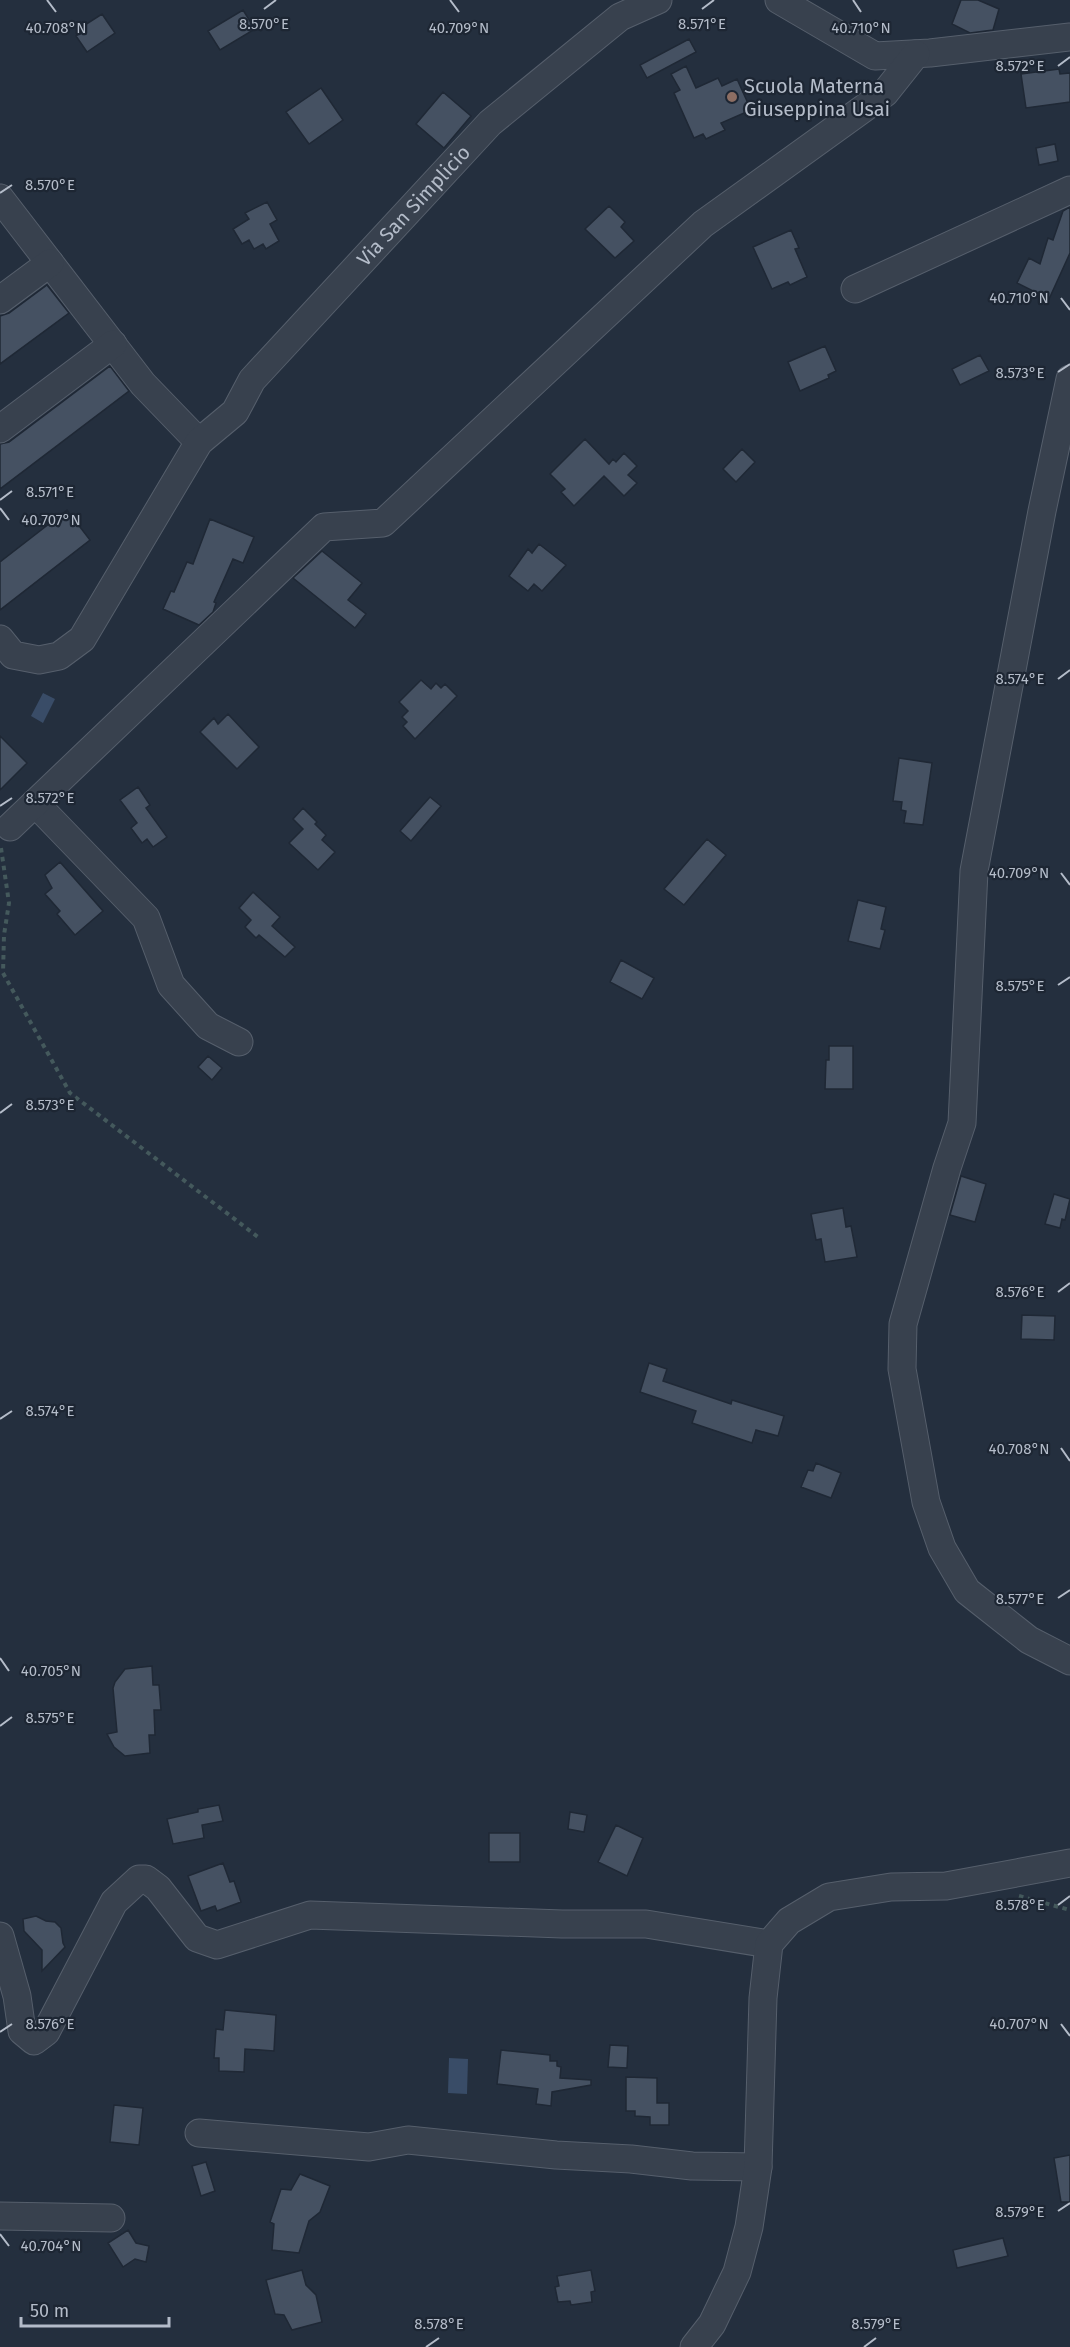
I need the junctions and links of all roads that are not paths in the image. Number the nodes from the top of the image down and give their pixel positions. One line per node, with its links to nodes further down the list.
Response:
1 (658, 0): 3 (street, Via San Simplicio)
2 (779, 0): 5 (street)
3 (629, 6): 14 (street, Via San Simplicio)
4 (1070, 37): 5 (street)
5 (916, 54): 16 (street)
6 (1070, 190): 9 (street)
7 (0, 198): 8 (street)
8 (50, 263): 10 (street); 11 (street)
9 (855, 289)
10 (0, 300)
11 (112, 344): 13 (street); 14 (street)
12 (1070, 379): 19 (street)
13 (0, 429)
14 (199, 442): 15 (street, Via San Simplicio)
15 (0, 639)
16 (35, 802): 17 (street); 18 (street)
17 (10, 826)
18 (239, 1042)
19 (1070, 1661)
20 (1070, 1863): 22 (street)
21 (0, 1936): 22 (street)
22 (769, 1944): 24 (street)
23 (199, 2133): 24 (street)
24 (758, 2167): 27 (street)
25 (0, 2216): 26 (street)
26 (111, 2218)
27 (694, 2347)

